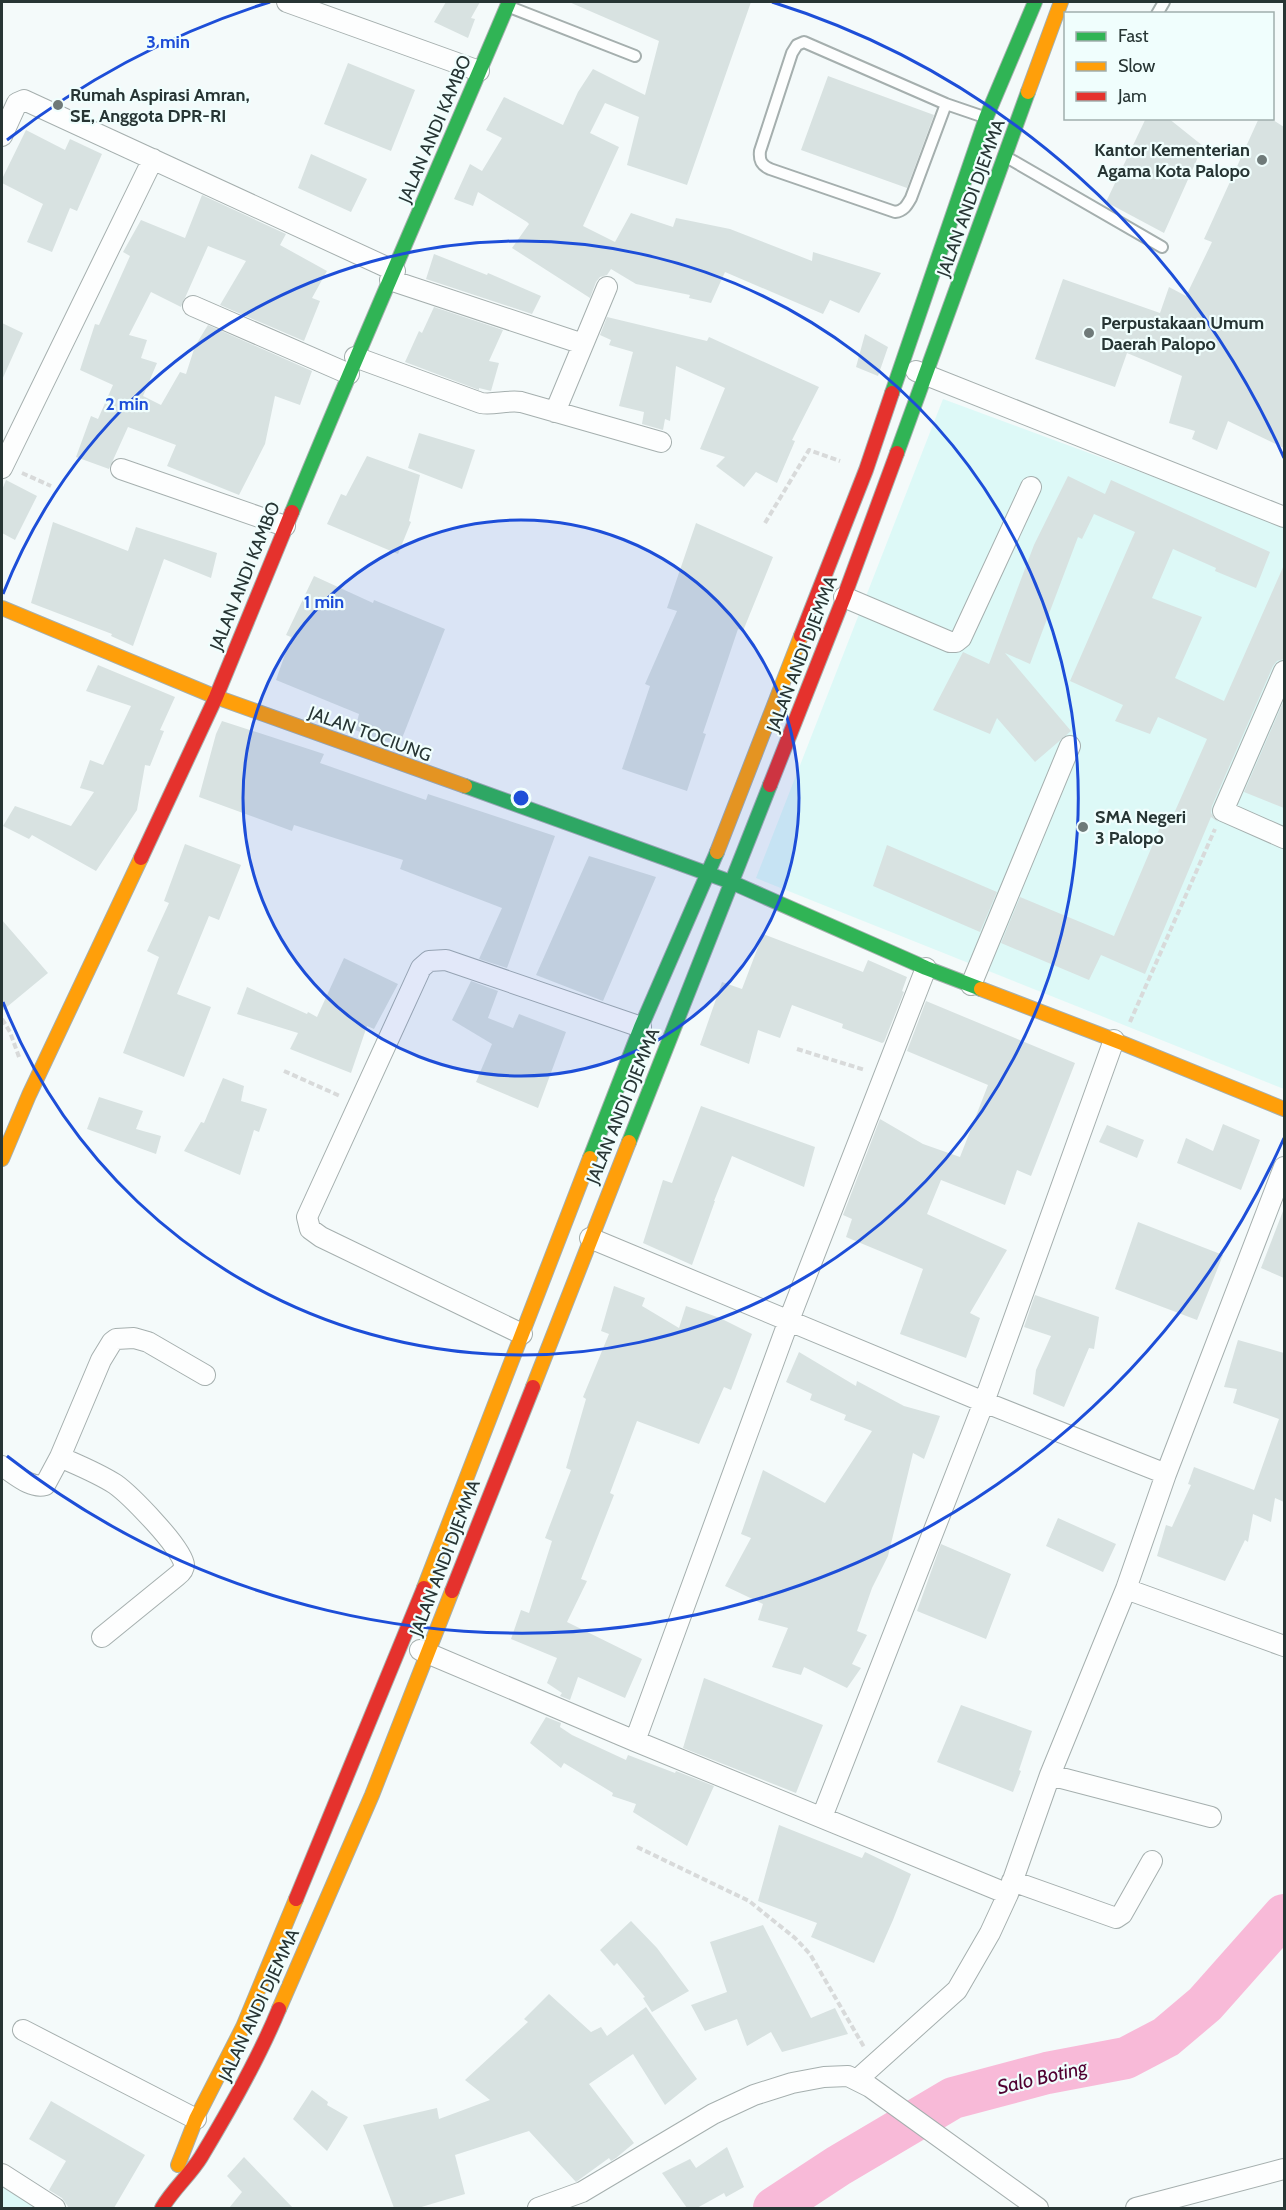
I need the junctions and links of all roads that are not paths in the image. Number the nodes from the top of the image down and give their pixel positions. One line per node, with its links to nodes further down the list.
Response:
1 (287, 2): 6 (street)
2 (1035, 2): 8 (main road, JALAN ANDI DJEMMA)
3 (508, 4): 5 (lane); 6 (main road, JALAN ANDI KAMBO)
4 (1061, 10): 10 (main road, JALAN ANDI DJEMMA)
5 (635, 56)
6 (479, 71): 13 (main road, JALAN ANDI KAMBO)
7 (946, 104): 7 (lane); 8 (lane)
8 (986, 118): 18 (main road, JALAN ANDI DJEMMA)
9 (2, 136): 11 (street)
10 (1005, 156): 12 (lane); 19 (main road, JALAN ANDI DJEMMA)
11 (153, 159): 13 (street); 22 (street)
12 (1162, 247)
13 (392, 275): 16 (street); 17 (main road, JALAN ANDI KAMBO)
14 (607, 287): 16 (street)
15 (194, 306): 17 (street)
16 (583, 344): 20 (street)
17 (352, 366): 20 (street); 26 (main road, JALAN ANDI KAMBO)
18 (903, 367): 19 (street); 33 (main road, JALAN ANDI DJEMMA)
19 (926, 374): 25 (street); 27 (main road, JALAN ANDI DJEMMA)
20 (555, 412): 21 (street)
21 (661, 442)
22 (2, 465)
23 (121, 469): 26 (street)
24 (1031, 487): 27 (street)
25 (1284, 517)
26 (285, 526): 30 (main road, JALAN ANDI KAMBO)
27 (844, 597): 34 (main road, JALAN ANDI DJEMMA)
28 (2, 608): 30 (main road, JALAN TOCIUNG)
29 (1284, 671): 32 (street)
30 (216, 696): 33 (main road, JALAN TOCIUNG); 40 (main road, JALAN ANDI KAMBO)
31 (1070, 746): 36 (street)
32 (1284, 838)
33 (708, 875): 34 (main road, JALAN TOCIUNG); 37 (main road, JALAN ANDI DJEMMA)
34 (731, 882): 35 (main road, JALAN TOCIUNG); 42 (main road, JALAN ANDI DJEMMA)
35 (926, 968): 36 (main road, JALAN TOCIUNG); 43 (street)
36 (971, 985): 38 (main road, JALAN TOCIUNG)
37 (641, 1027): 44 (main road, JALAN ANDI DJEMMA); 44 (street)
38 (1118, 1042): 39 (main road, JALAN TOCIUNG); 46 (street)
39 (1284, 1109)
40 (3, 1150)
41 (1284, 1167): 49 (street)
42 (590, 1238): 43 (street); 54 (main road, JALAN ANDI DJEMMA)
43 (789, 1320): 46 (street); 55 (street)
44 (522, 1335): 52 (main road, JALAN ANDI DJEMMA)
45 (205, 1375): 47 (street)
46 (984, 1402): 49 (street); 57 (street)
47 (60, 1457): 48 (street); 51 (street)
48 (2, 1466)
49 (1166, 1474): 50 (street)
50 (1126, 1589): 53 (street); 56 (street)
51 (102, 1637)
52 (403, 1643): 54 (street); 61 (main road, JALAN ANDI DJEMMA)
53 (1284, 1646)
54 (427, 1653): 55 (street); 63 (main road, JALAN ANDI DJEMMA)
55 (635, 1741): 57 (street)
56 (1050, 1775): 58 (street); 60 (street)
57 (822, 1817): 60 (street)
58 (1211, 1817)
59 (1152, 1861): 60 (street)
60 (1010, 1887): 64 (street)
61 (243, 2027): 63 (main road); 65 (main road, JALAN ANDI DJEMMA)
62 (23, 2030): 65 (street)
63 (267, 2038): 68 (main road, JALAN ANDI DJEMMA)
64 (858, 2079): 70 (street); 71 (street)
65 (196, 2119): 68 (main road, JALAN ANDI DJEMMA)
66 (1284, 2169): 72 (street)
67 (2, 2174): 69 (street)
68 (165, 2204)
69 (55, 2208)
70 (538, 2208)
71 (1038, 2208)
72 (1136, 2208)

